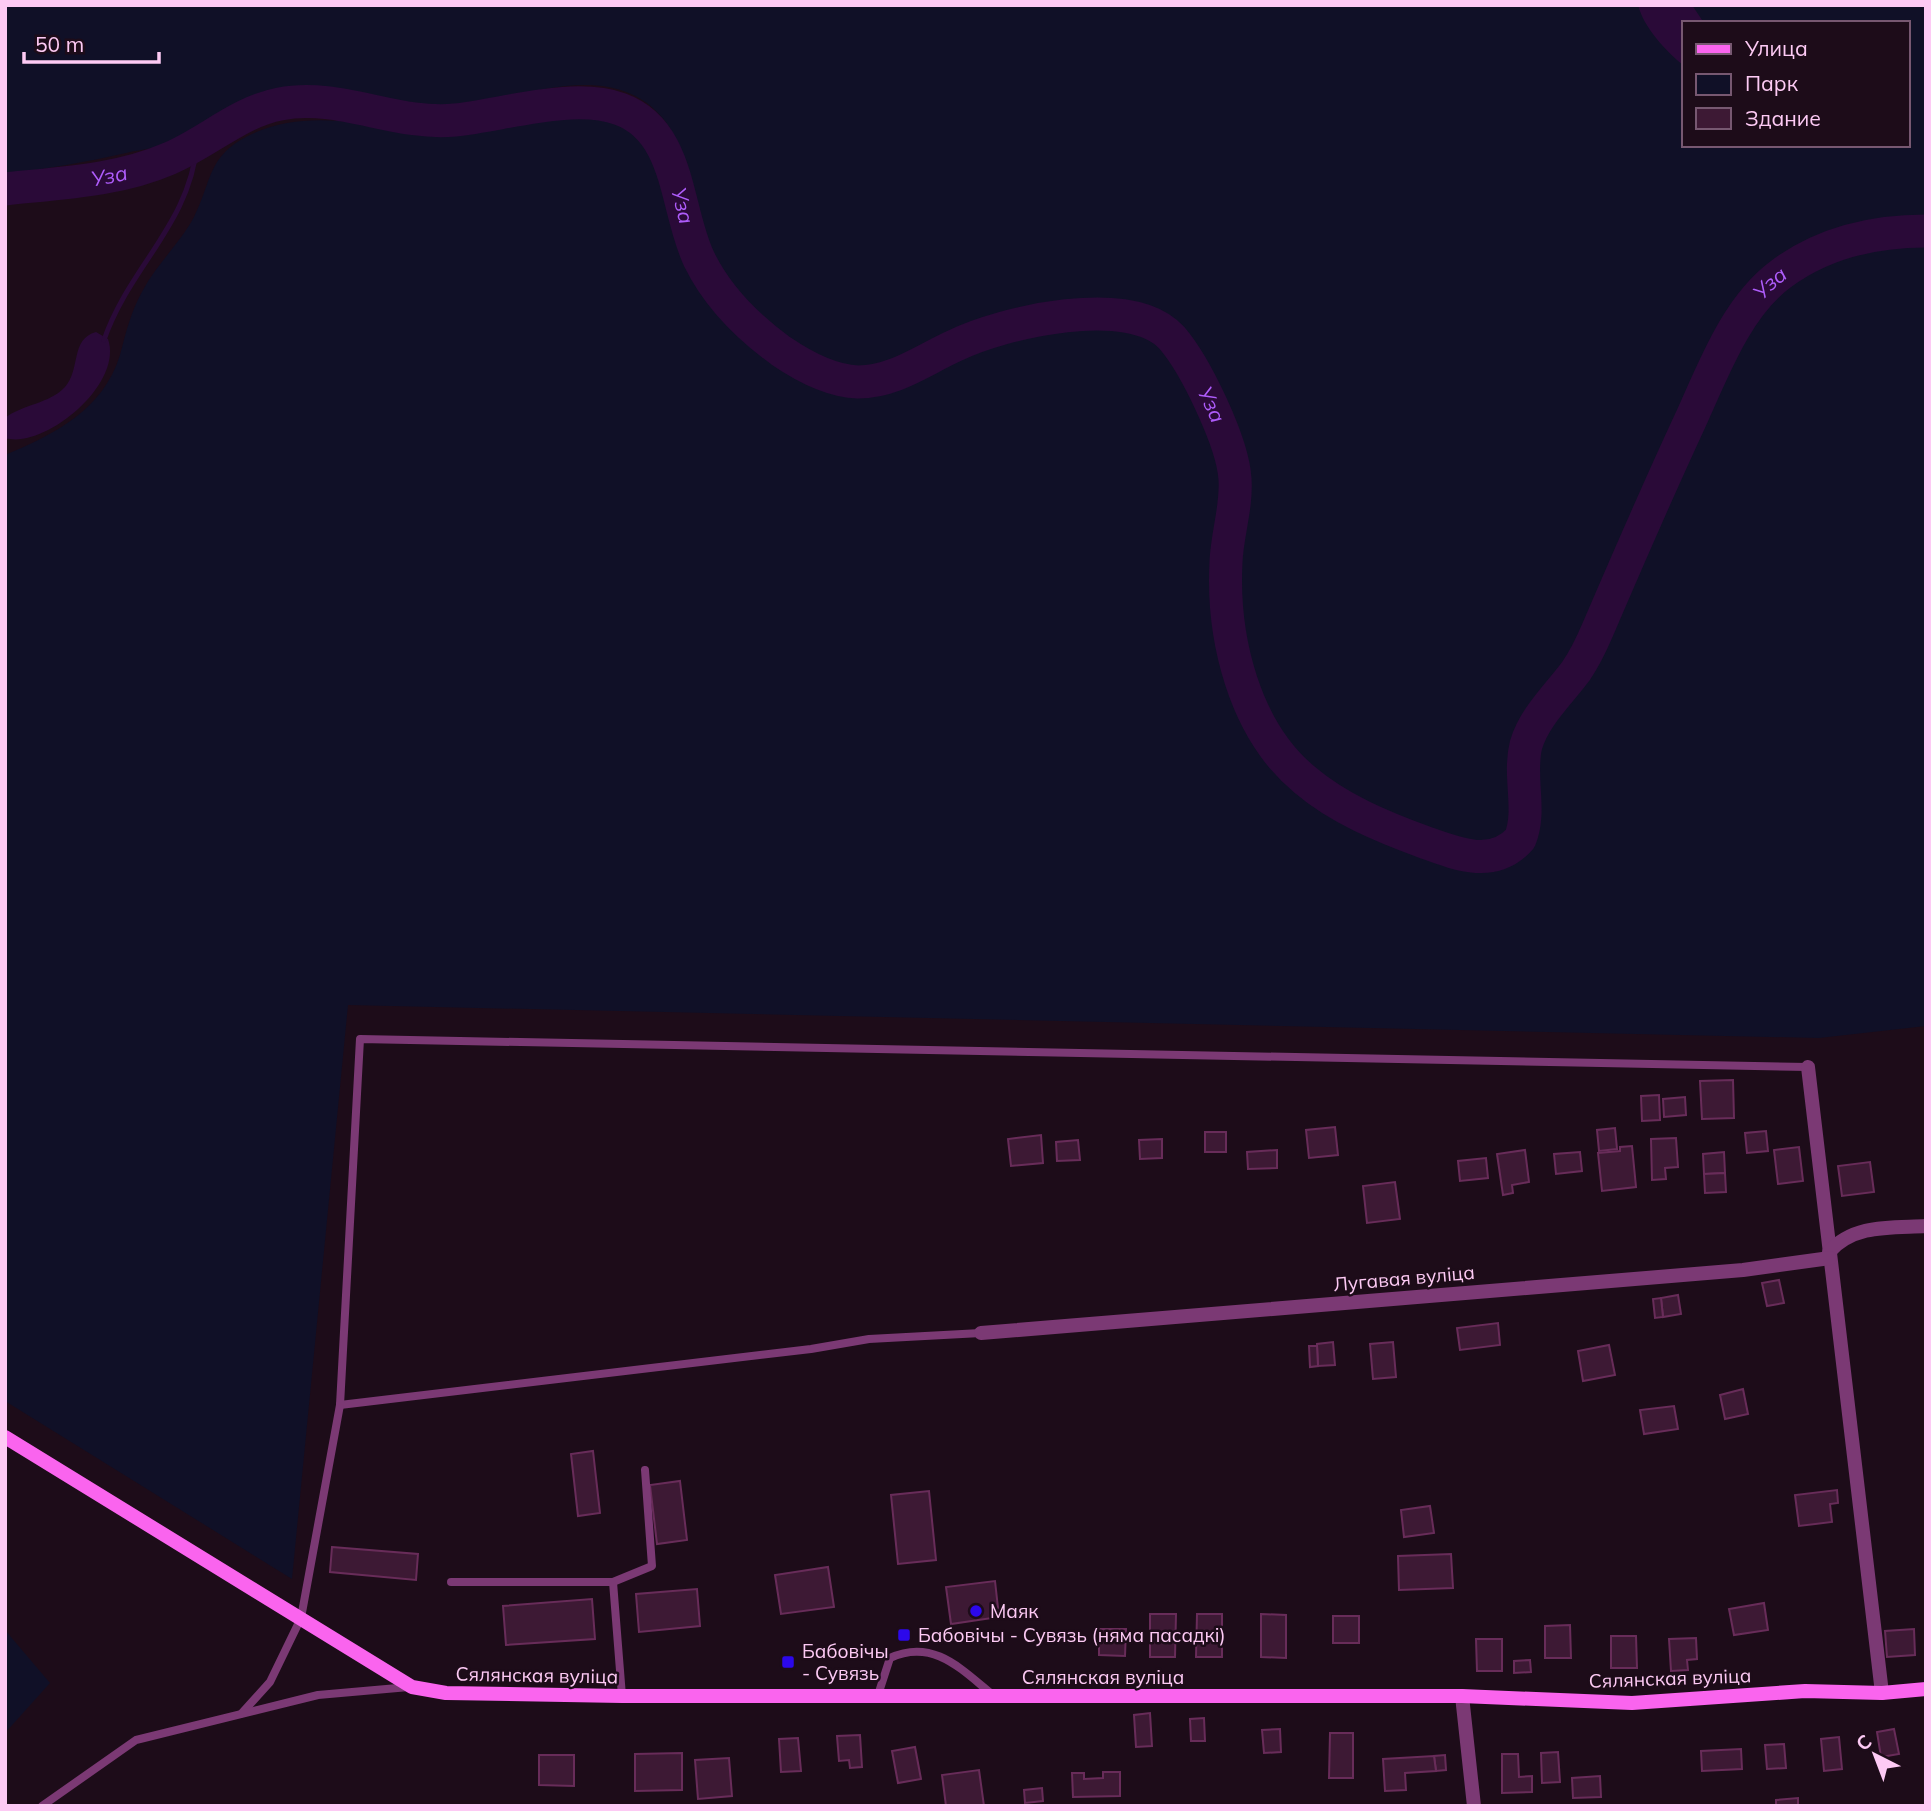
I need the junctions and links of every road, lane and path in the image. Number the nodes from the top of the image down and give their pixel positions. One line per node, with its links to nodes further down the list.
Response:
1 (1808, 1067): 3 (street); 5 (lane)
2 (1926, 1226): 3 (street, Лугавая вуліца)
3 (1829, 1255): 4 (street, Лугавая вуліца); 13 (street)
4 (981, 1333): 5 (lane)
5 (340, 1405): 10 (lane)
6 (5, 1437): 10 (street, Сялянская вуліца)
7 (645, 1470): 8 (lane)
8 (613, 1581): 9 (lane); 15 (lane)
9 (451, 1583)
10 (301, 1618): 11 (street, Сялянская вуліца); 18 (lane)
11 (412, 1687): 15 (street, Сялянская вуліца); 18 (lane)
12 (1926, 1689): 13 (street, Сялянская вуліца)
13 (1882, 1693): 17 (street, Сялянская вуліца)
14 (878, 1695): 15 (street, Сялянская вуліца); 16 (street, Сялянская вуліца); 16 (lane)
15 (622, 1696)
16 (995, 1696): 17 (street, Сялянская вуліца)
17 (1462, 1696): 20 (street)
18 (242, 1713): 19 (lane)
19 (42, 1806)
20 (1474, 1806)

